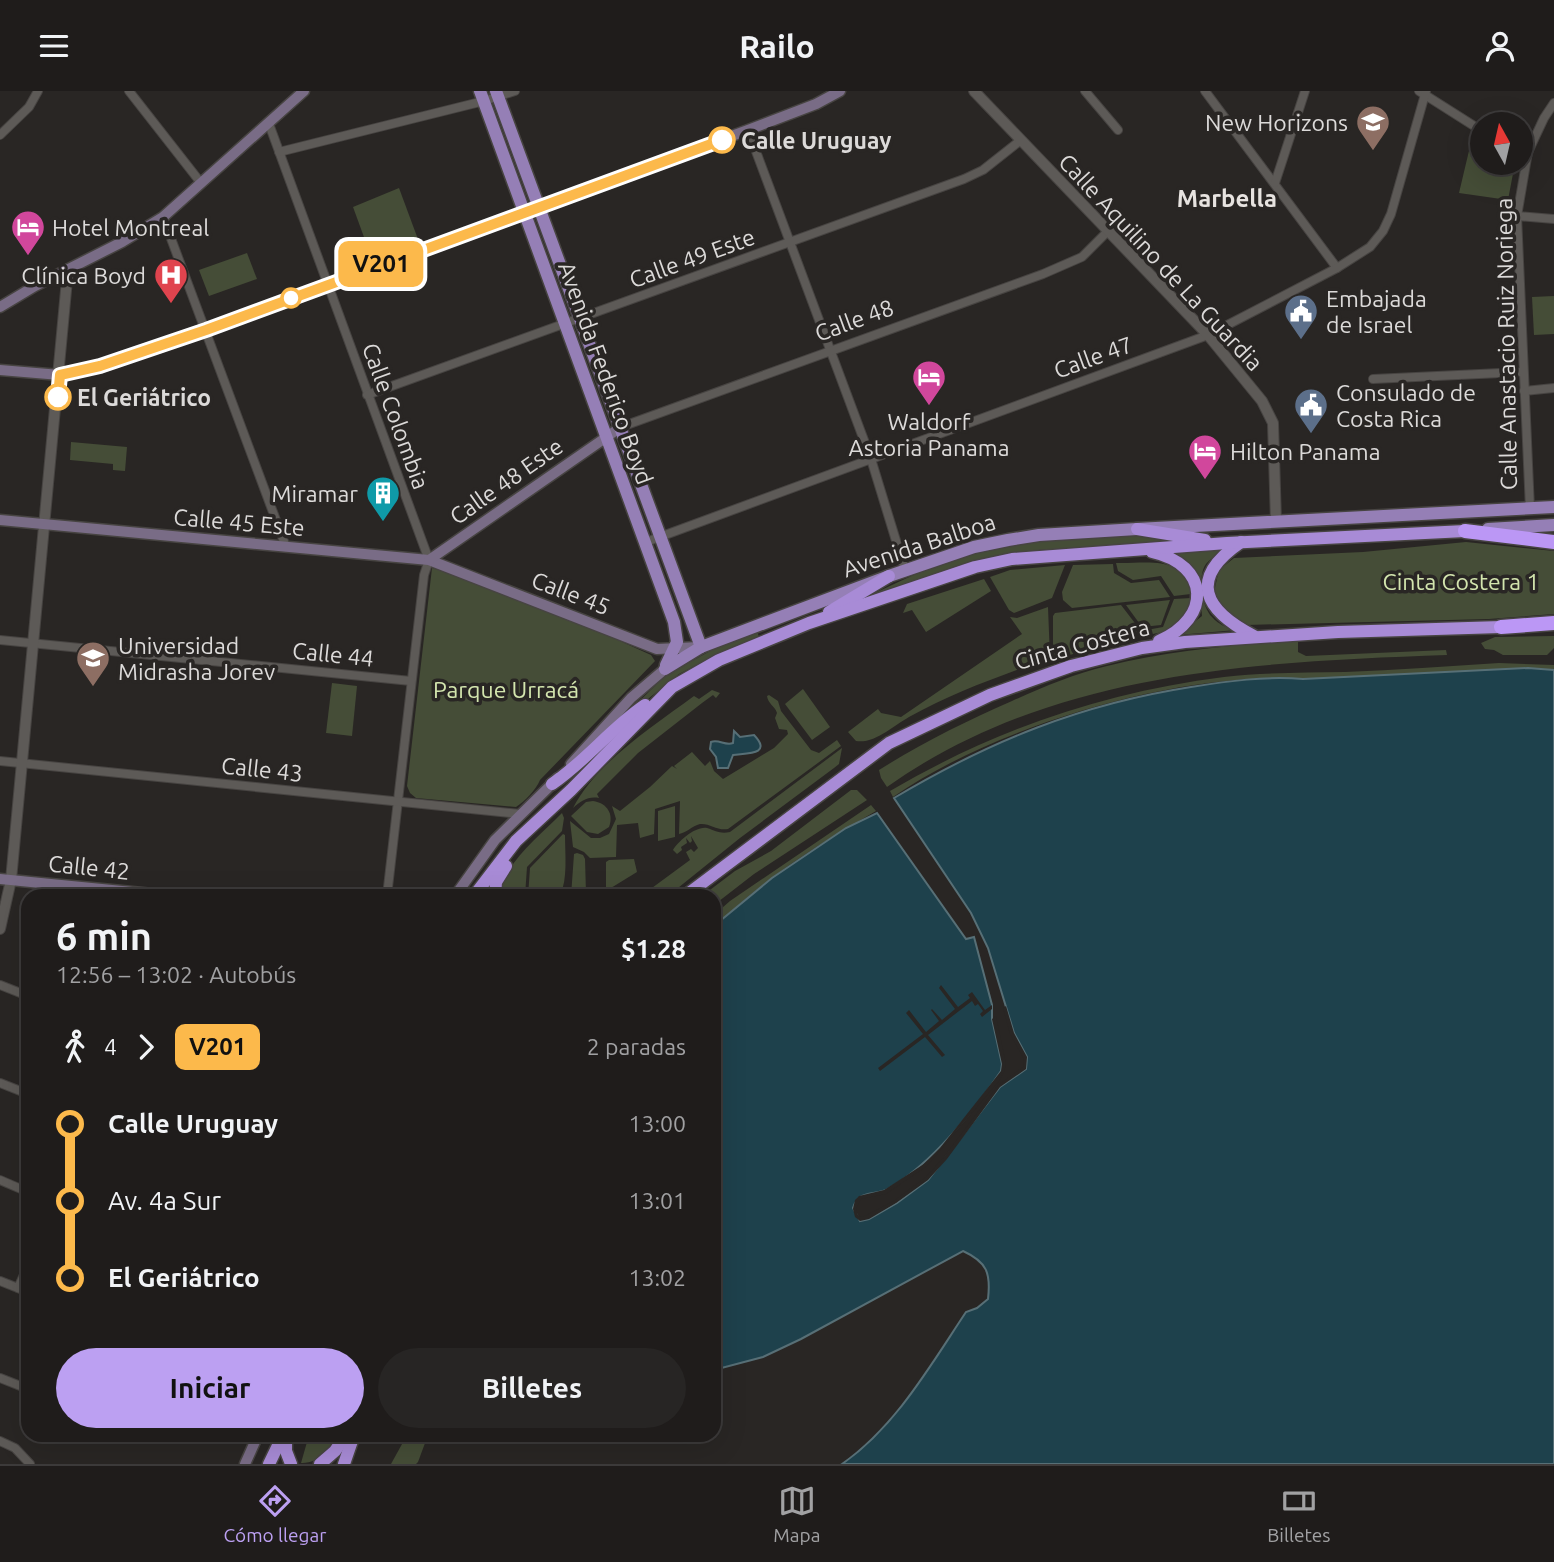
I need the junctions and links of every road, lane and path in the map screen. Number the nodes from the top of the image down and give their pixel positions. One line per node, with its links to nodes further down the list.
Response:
1 (38, 91): 18 (street)
2 (129, 91): 23 (street)
3 (304, 91): 15 (main road)
4 (515, 91): 11 (street)
5 (839, 91): 16 (main road)
6 (974, 91): 20 (street, Calle Aquilino de La Guardia)
7 (1085, 91): 17 (street)
8 (1205, 91): 24 (street)
9 (1305, 91): 24 (street)
10 (1423, 92): 14 (street); 32 (street, Calle 47)
11 (497, 94): 12 (street); 25 (main road, Avenida Federico Boyd)
12 (482, 96): 21 (street); 26 (main road, Avenida Federico Boyd)
13 (1554, 103): 19 (street, Calle Anastacio Ruiz Noriega)
14 (1470, 123)
15 (270, 124): 21 (street, Calle Colombia); 23 (main road)
16 (748, 130): 25 (main road); 31 (street)
17 (1118, 130)
18 (0, 135)
19 (1533, 136)
20 (1021, 140): 30 (street, Calle Aquilino de La Guardia); 31 (street, Calle 49 Este)
21 (279, 152): 34 (street, Calle Colombia)
22 (1521, 175): 28 (street, Calle Anastacio Ruiz Noriega)
23 (201, 183): 27 (main road)
24 (1275, 183): 32 (street)
25 (538, 208): 26 (main road); 36 (main road, Avenida Federico Boyd)
26 (525, 212): 34 (main road); 37 (main road, Avenida Federico Boyd)
27 (163, 216): 33 (main road); 38 (street)
28 (1517, 216): 29 (street); 42 (street, Calle Anastacio Ruiz Noriega)
29 (1554, 219)
30 (1108, 231): 39 (street, Calle Aquilino de La Guardia); 40 (street, Calle 48)
31 (790, 243): 36 (street, Calle 49 Este); 40 (street)
32 (1338, 268): 39 (street, Calle 47)
33 (68, 269): 35 (main road); 43 (street)
34 (327, 284): 38 (main road); 47 (street, Calle Colombia)
35 (0, 307)
36 (579, 319): 37 (street, Calle 49 Este); 48 (main road, Avenida Federico Boyd)
37 (565, 323): 47 (street, Calle 49 Este); 49 (main road, Avenida Federico Boyd)
38 (206, 330): 43 (main road); 64 (street)
39 (1208, 335): 50 (street, Calle 47); 54 (street, Calle Aquilino de La Guardia)
40 (831, 351): 48 (street, Calle 48); 50 (street)
41 (0, 370): 43 (main road)
42 (1522, 372): 44 (street); 46 (street, Calle Anastacio Ruiz Noriega)
43 (60, 375): 55 (street)
44 (1373, 379)
45 (1554, 388): 46 (street)
46 (1524, 391): 52 (street, Calle Anastacio Ruiz Noriega)
47 (367, 395): 66 (street, Calle Colombia)
48 (621, 427): 49 (main road, Calle 48); 59 (main road, Avenida Federico Boyd)
49 (607, 436): 60 (main road, Avenida Federico Boyd); 66 (main road, Calle 48 Este)
50 (871, 459): 59 (street, Calle 47); 67 (street)
51 (1554, 507): 52 (main road, Avenida Balboa)
52 (1530, 509): 54 (main road, Avenida Balboa)
53 (0, 520): 55 (main road)
54 (1276, 522): 57 (main road, Avenida Balboa)
55 (46, 524): 64 (main road, Calle 45 Este); 74 (street)
56 (1554, 525): 58 (main road, Avenida Balboa)
57 (1137, 529): 63 (highway); 67 (main road, Avenida Balboa)
58 (1465, 531): 61 (highway, Avenida Balboa); 62 (highway, Avenida Balboa)
59 (661, 537): 60 (street, Calle 47); 75 (main road, Avenida Federico Boyd)
60 (646, 542): 77 (main road, Avenida Federico Boyd)
61 (1241, 542): 63 (highway, Avenida Balboa); 72 (highway)
62 (1554, 542)
63 (1227, 543): 65 (highway, Avenida Balboa)
64 (286, 547): 66 (main road, Calle 45 Este)
65 (1122, 551): 69 (highway, Avenida Balboa); 76 (highway)
66 (429, 561): 77 (main road, Calle 45); 79 (street)
67 (905, 570): 68 (main road, Avenida Balboa)
68 (889, 576): 69 (highway); 75 (main road, Avenida Balboa)
69 (809, 624): 80 (highway, Avenida Balboa)
70 (1554, 625): 71 (highway)
71 (1501, 627): 72 (highway, Cinta Costera)
72 (1254, 636): 76 (highway, Cinta Costera)
73 (0, 640): 74 (street, Calle 44)
74 (34, 643): 79 (street, Calle 44); 82 (street)
75 (701, 647): 77 (main road, Avenida Balboa)
76 (1142, 648): 93 (highway, Cinta Costera)
77 (679, 653): 78 (main road)
78 (665, 669): 83 (main road)
79 (411, 681): 84 (street)
80 (671, 687): 83 (highway); 86 (highway, Avenida Balboa)
81 (0, 761): 82 (street, Calle 43)
82 (22, 764): 84 (street, Calle 43); 87 (street)
83 (552, 784): 85 (main road)
84 (398, 802): 85 (street, Calle 43); 89 (street)
85 (520, 814): 90 (main road)
86 (544, 815): 91 (highway, Avenida Balboa); 92 (highway)
87 (6, 879): 88 (main road, Calle 42); 94 (street)
88 (104, 889)
89 (388, 889)
90 (460, 889)
91 (479, 889)
92 (496, 889)
93 (694, 889)
94 (0, 929)
95 (0, 985): 96 (street)
96 (21, 993)
97 (0, 1083): 98 (street)
98 (21, 1091)
99 (0, 1180): 100 (street)
100 (21, 1189)
101 (0, 1281): 103 (street)
102 (21, 1281): 103 (street)
103 (18, 1288): 104 (street)
104 (21, 1289)
105 (0, 1378): 106 (street)
106 (21, 1386)
107 (0, 1441): 113 (street)
108 (255, 1442): 114 (main road)
109 (281, 1442): 115 (highway)
110 (285, 1442): 116 (highway)
111 (341, 1442): 117 (highway)
112 (352, 1442): 118 (highway)
113 (30, 1464)
114 (245, 1464)
115 (270, 1464)
116 (291, 1464)
117 (320, 1464)
118 (345, 1464)

